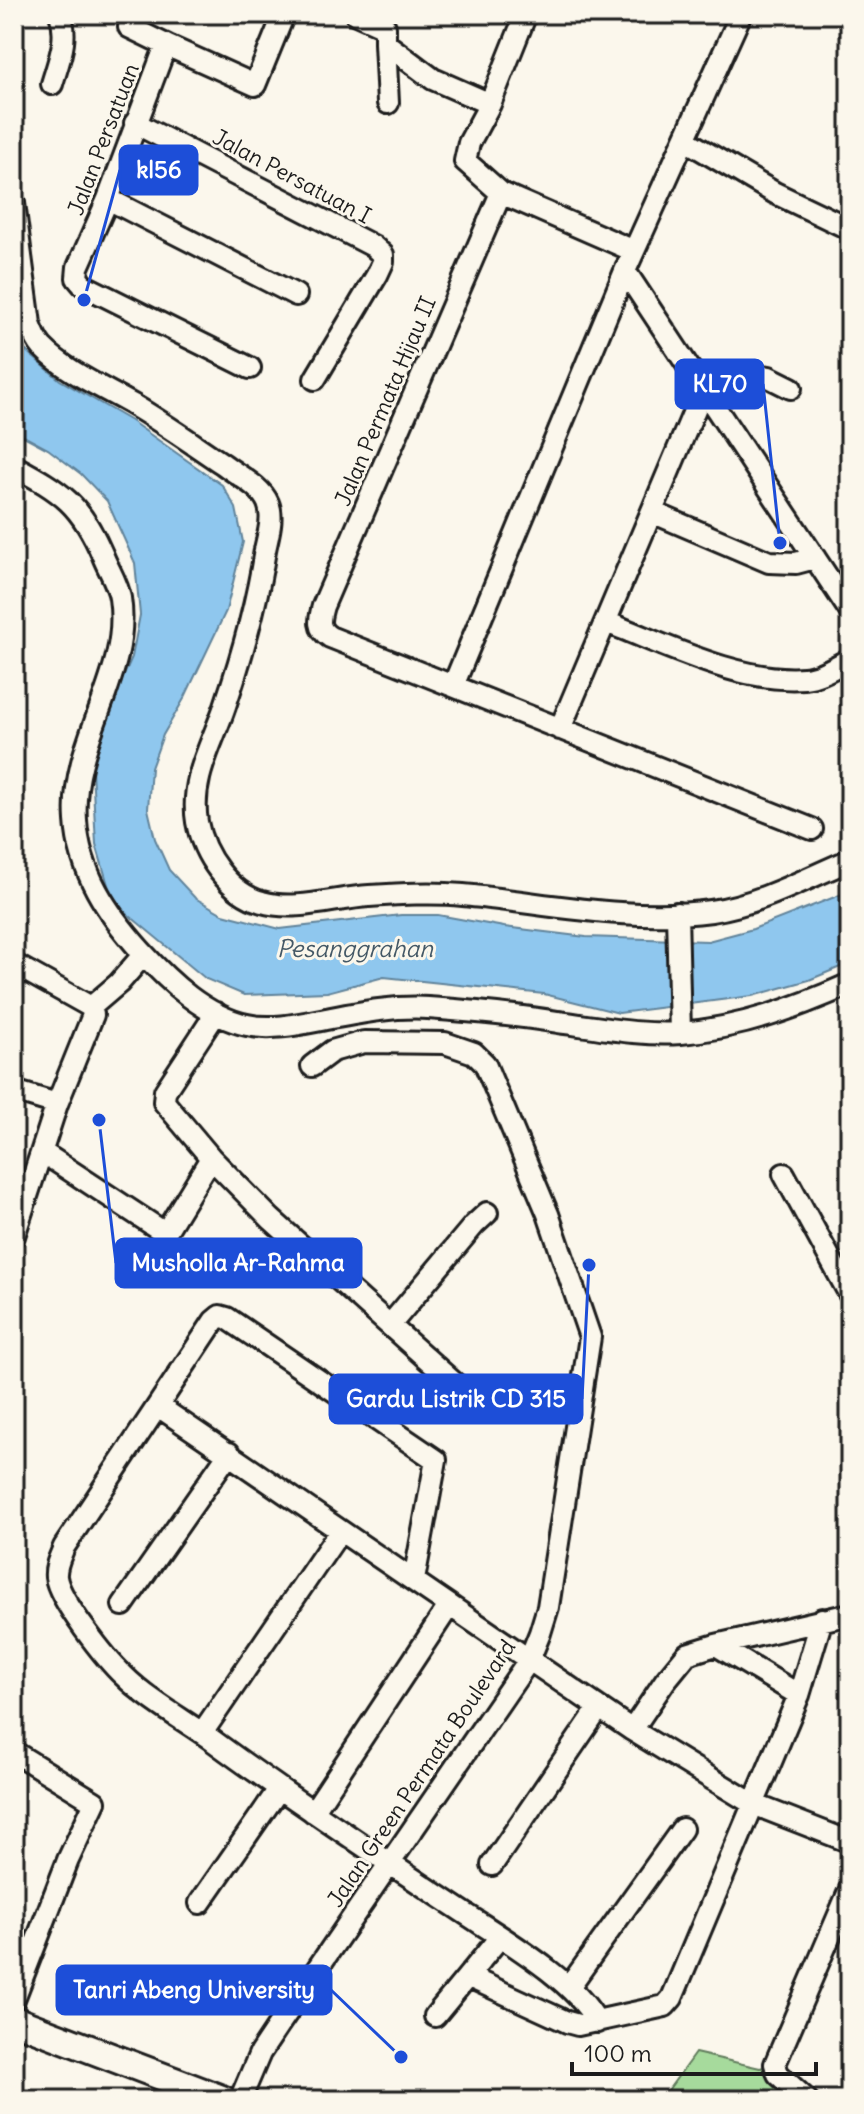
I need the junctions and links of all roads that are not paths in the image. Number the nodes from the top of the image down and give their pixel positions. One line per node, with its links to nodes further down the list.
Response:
1 (60, 14): 9 (street)
2 (284, 14): 8 (street, Jalan Persatuan)
3 (356, 14): 7 (street)
4 (526, 14): 11 (street)
5 (741, 14): 13 (street)
6 (129, 27): 8 (street)
7 (387, 28): 10 (street); 11 (street)
8 (166, 45): 12 (street, Jalan Persatuan)
9 (52, 84)
10 (388, 103)
11 (490, 104): 14 (street)
12 (135, 123): 15 (street, Jalan Persatuan); 22 (street, Jalan Persatuan I)
13 (685, 140): 17 (street); 18 (street)
14 (501, 193): 18 (street); 31 (street, Jalan Permata Hijau II)
15 (108, 199): 20 (street); 21 (street, Jalan Persatuan)
16 (14, 203): 35 (street)
17 (850, 229)
18 (634, 251): 19 (street)
19 (625, 271): 24 (street); 31 (street)
20 (296, 295)
21 (250, 368)
22 (315, 379)
23 (791, 388): 24 (street)
24 (708, 396): 26 (street); 27 (street)
25 (14, 466): 36 (street)
26 (652, 512): 27 (street); 29 (street)
27 (815, 558): 28 (street)
28 (850, 611)
29 (606, 622): 30 (street); 32 (street)
30 (850, 659)
31 (453, 686): 32 (street, Jalan Permata Hijau II)
32 (560, 729): 33 (street, Jalan Permata Hijau II)
33 (812, 829)
34 (850, 860): 35 (street)
35 (677, 918): 41 (street)
36 (144, 954): 39 (street); 40 (street)
37 (14, 964): 39 (street)
38 (850, 984): 41 (street)
39 (91, 1007): 44 (street)
40 (216, 1013): 41 (street); 46 (street)
41 (679, 1028)
42 (312, 1066): 62 (street, Jalan Green Permata Boulevard)
43 (14, 1091): 44 (street)
44 (57, 1104): 45 (street)
45 (42, 1152): 46 (street); 49 (street)
46 (211, 1158): 51 (street)
47 (784, 1174): 50 (street)
48 (487, 1213): 51 (street)
49 (16, 1225)
50 (850, 1295)
51 (390, 1325): 52 (street)
52 (463, 1391)
53 (158, 1406): 54 (street); 56 (street); 66 (street)
54 (229, 1453): 55 (street); 57 (street)
55 (340, 1531): 56 (street); 66 (street)
56 (414, 1580): 58 (street)
57 (123, 1605)
58 (449, 1606): 62 (street); 70 (street)
59 (850, 1614): 60 (street)
60 (822, 1619): 61 (street); 63 (street)
61 (716, 1645): 63 (street); 65 (street)
62 (529, 1660): 64 (street); 73 (street, Jalan Green Permata Boulevard)
63 (799, 1695): 69 (street)
64 (599, 1708): 65 (street); 74 (street)
65 (632, 1730): 69 (street)
66 (202, 1733): 68 (street)
67 (14, 1752): 80 (street)
68 (279, 1789): 70 (street); 76 (street)
69 (753, 1804): 72 (street); 83 (street)
70 (313, 1812): 73 (street)
71 (682, 1829): 79 (street)
72 (850, 1842)
73 (390, 1864): 77 (street); 84 (street, Jalan Green Permata Boulevard)
74 (492, 1865)
75 (850, 1889): 89 (street)
76 (200, 1903)
77 (500, 1937): 78 (street); 79 (street)
78 (469, 1977): 81 (street); 83 (street)
79 (569, 1987): 83 (street)
80 (14, 1999)
81 (435, 2016)
82 (14, 2020): 85 (main road)
83 (597, 2022)
84 (278, 2026): 87 (street, Jalan Green Permata Boulevard); 88 (street, Jalan Green Permata Boulevard)
85 (188, 2094): 86 (main road)
86 (224, 2100)
87 (240, 2100)
88 (251, 2100)
89 (807, 2100)

